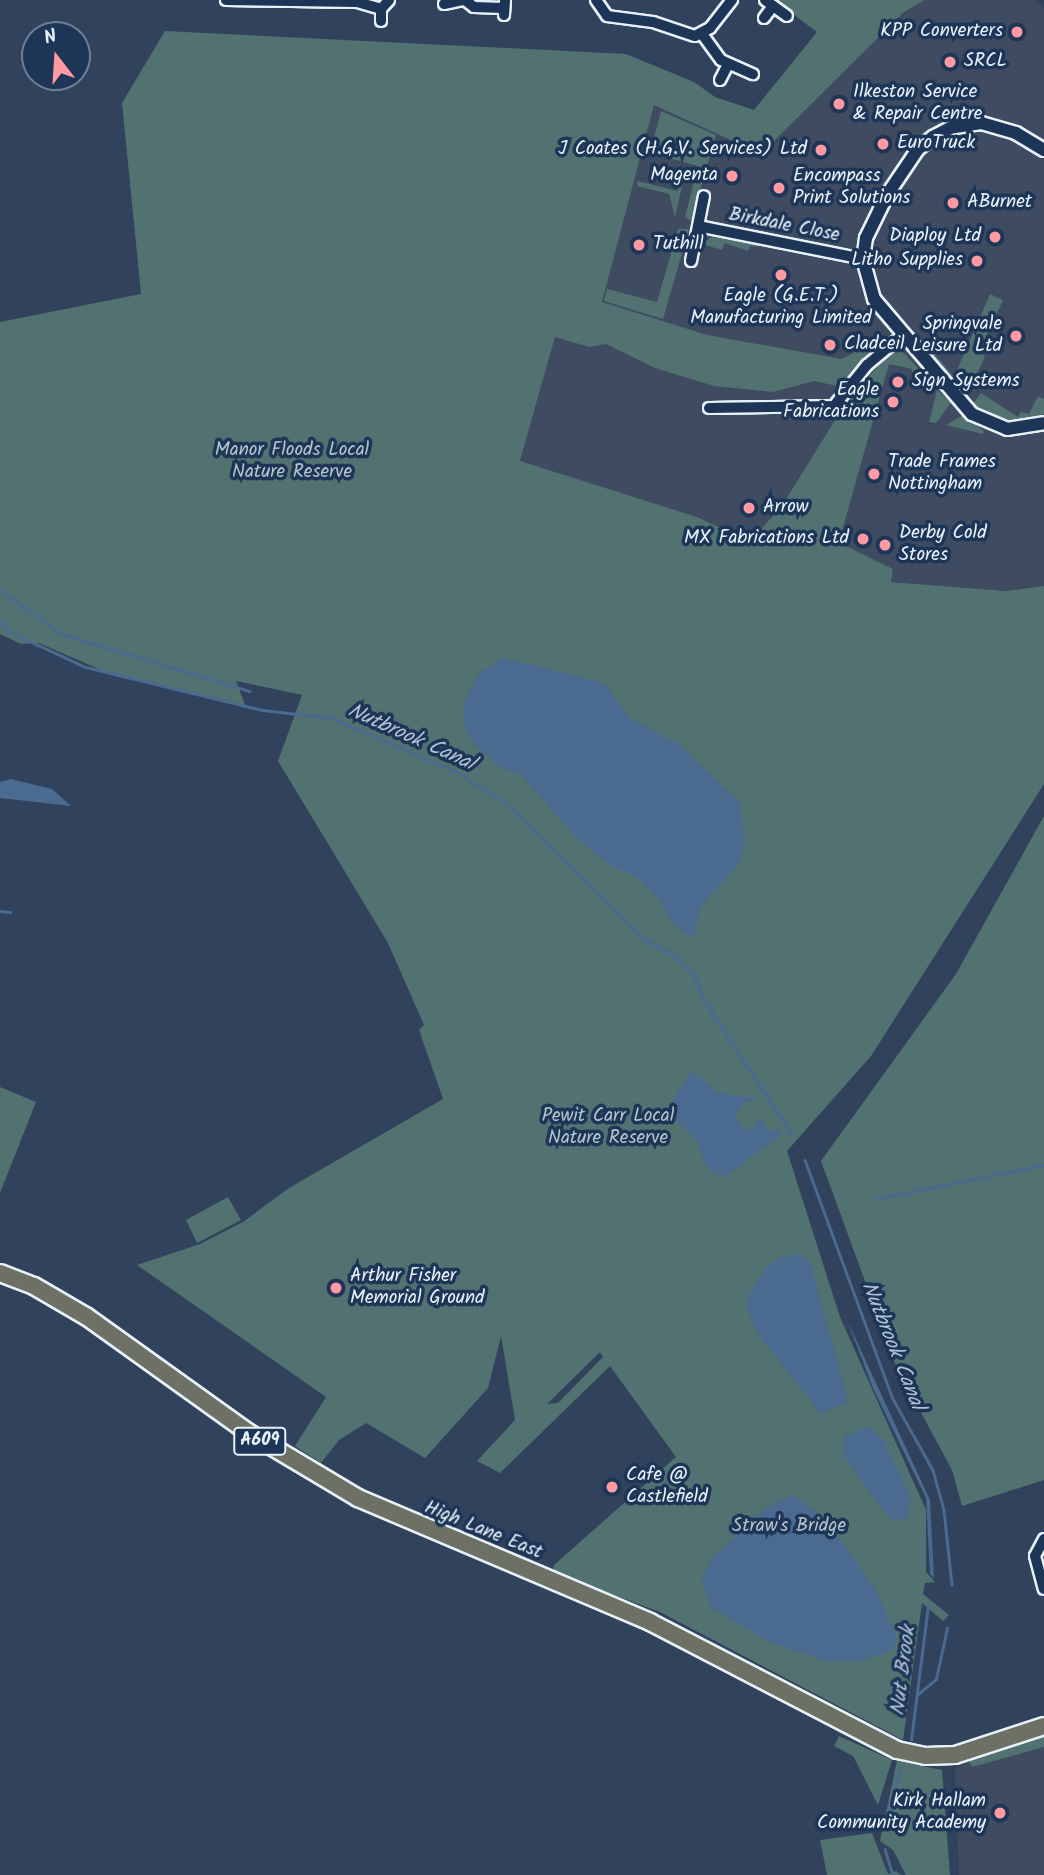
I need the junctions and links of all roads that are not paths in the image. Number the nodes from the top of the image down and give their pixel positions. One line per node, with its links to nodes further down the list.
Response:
1 (389, 0): 10 (street)
2 (464, 0): 8 (street); 9 (street)
3 (596, 0): 14 (street)
4 (732, 0): 14 (street)
5 (312, 1): 7 (street); 10 (street)
6 (769, 3): 11 (street); 12 (street)
7 (226, 4)
8 (444, 4)
9 (504, 8)
10 (381, 9): 13 (street)
11 (787, 16)
12 (764, 18)
13 (381, 21)
14 (702, 34): 15 (street)
15 (728, 64): 16 (street); 17 (street)
16 (753, 74)
17 (720, 80)
18 (1044, 150): 21 (street)
19 (704, 196): 20 (street, Birkdale Close)
20 (698, 226): 21 (street, Birkdale Close); 22 (street, Birkdale Close)
21 (863, 259): 23 (street)
22 (691, 261)
23 (902, 335): 24 (street); 25 (street)
24 (709, 408)
25 (1044, 423)
26 (0, 1273): 29 (main road, High Lane East / A609)
27 (1044, 1539): 28 (street)
28 (1044, 1589)
29 (1044, 1726)

